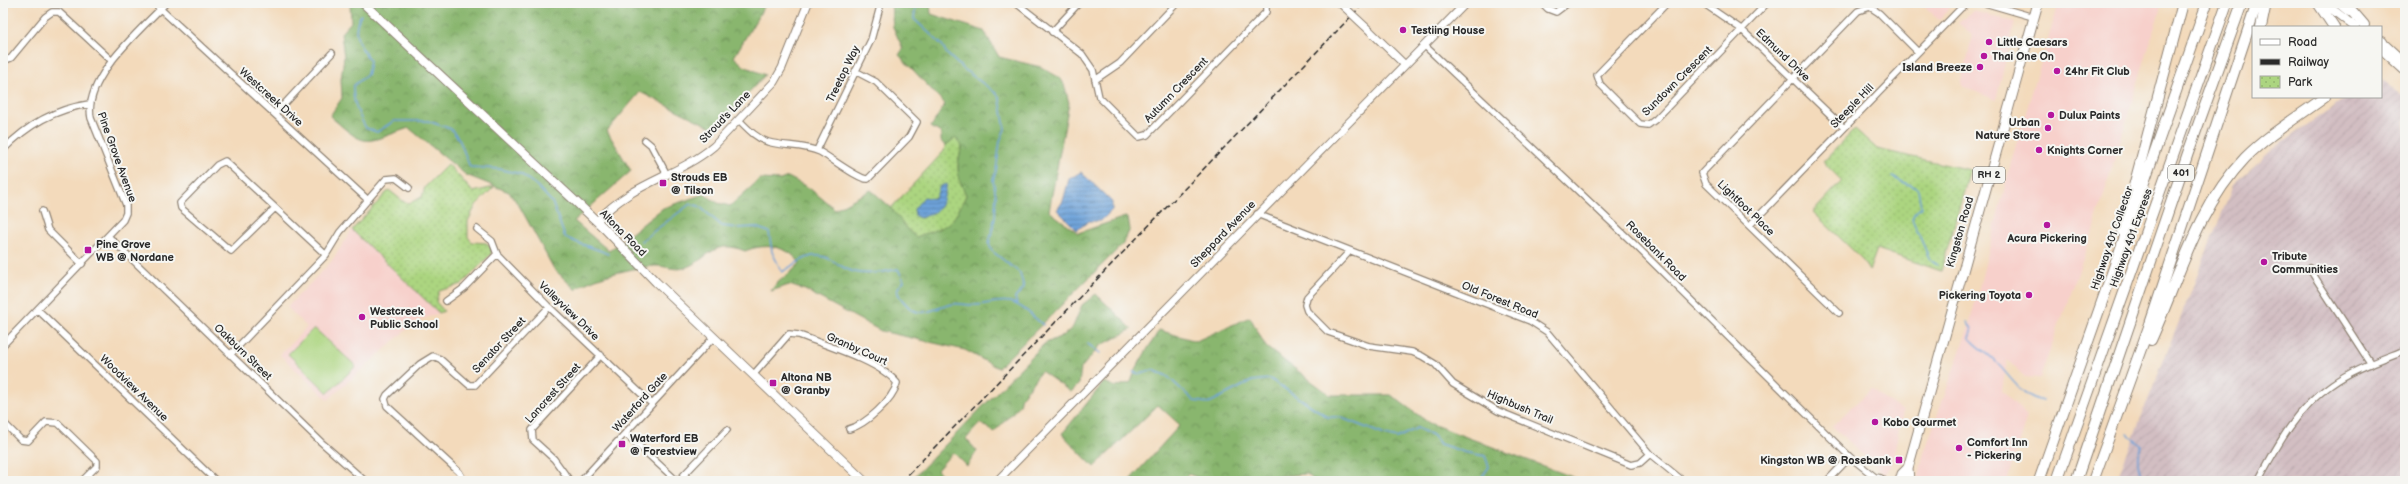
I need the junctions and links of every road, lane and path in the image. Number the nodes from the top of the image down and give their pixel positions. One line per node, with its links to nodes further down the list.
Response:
1 (154, 3): 30 (street, Westcreek Drive)
2 (166, 3): 30 (street, Pine Grove Avenue)
3 (363, 3): 62 (main road, Altona Road)
4 (808, 3): 51 (street, Stroud's Lane)
5 (881, 3): 45 (street, Treetop Way)
6 (1016, 3): 36 (street, Autumn Crescent)
7 (1079, 3): 36 (street)
8 (1177, 3): 47 (street)
9 (1266, 3): 47 (street, Autumn Crescent)
10 (1340, 3): 43 (street, bridge)
11 (1466, 3): 38 (street, Sheppard Avenue)
12 (1542, 3): 13 (street)
13 (1568, 3)
14 (1667, 3): 35 (street, Sundown Crescent)
15 (1703, 3): 35 (street, Edmund Drive)
16 (1768, 3): 35 (street)
17 (1970, 3): 39 (street, Steeple Hill)
18 (1985, 3): 31 (street)
19 (2038, 3): 31 (main road, Kingston Road / RH 2)
20 (2183, 3): 71 (highway)
21 (2207, 3): 71 (highway, Highway 401 Collector / 401)
22 (2227, 3): 105 (highway, Highway 401 Express / 401)
23 (2242, 3): 106 (highway, 401)
24 (2257, 3): 84 (highway, 401)
25 (2266, 3): 32 (highway)
26 (2318, 3): 33 (highway)
27 (2324, 3): 34 (main road)
28 (2338, 3): 34 (main road)
29 (2345, 3): 34 (highway)
30 (160, 9): 42 (street, Pine Grove Avenue); 50 (street, Westcreek Drive)
31 (2034, 17): 91 (main road, Kingston Road / RH 2)
32 (2261, 26)
33 (2333, 26)
34 (2362, 26)
35 (1741, 29): 46 (street, Edmund Drive)
36 (1052, 32): 47 (street, Autumn Crescent)
37 (2382, 45): 44 (main road)
38 (1425, 46): 43 (street, Sheppard Avenue); 90 (street, Rosebank Road)
39 (1918, 52): 46 (street); 52 (street, Steeple Hill)
40 (332, 53): 50 (street)
41 (3, 60): 42 (street)
42 (112, 61): 49 (street, Pine Grove Avenue)
43 (1405, 65): 61 (street, Sheppard Avenue)
44 (2404, 67)
45 (855, 71): 55 (street, Treetop Way); 55 (street)
46 (1793, 79): 52 (street, Edmund Drive); 63 (street, Lightfoot Place)
47 (1095, 80)
48 (2324, 98): 84 (highway)
49 (89, 104): 54 (street); 65 (street, Pine Grove Avenue)
50 (276, 113): 58 (street, Westcreek Drive)
51 (739, 120): 55 (street); 56 (street, Stroud's Lane)
52 (1844, 128): 63 (street, Steeple Hill)
53 (645, 140): 56 (street)
54 (3, 150)
55 (817, 150)
56 (666, 173): 62 (street, Stroud's Lane)
57 (409, 188): 58 (street)
58 (368, 200): 68 (street)
59 (275, 208): 59 (street); 68 (street)
60 (42, 211): 69 (street)
61 (1257, 214): 66 (street, Old Forest Road); 100 (street, Sheppard Avenue)
62 (596, 221): 76 (main road, Altona Road)
63 (1750, 225): 75 (street, Lightfoot Place)
64 (477, 229): 67 (street, Valleyview Drive)
65 (108, 237): 69 (street, Pine Grove Avenue); 79 (street, Oakburn Street)
66 (1349, 252): 89 (street, Old Forest Road); 89 (street, Highbush Trail)
67 (497, 254): 72 (street); 73 (street, Valleyview Drive)
68 (326, 255): 79 (street)
69 (82, 264): 74 (street, Pine Grove Avenue)
70 (2310, 268): 81 (street)
71 (2112, 276): 104 (highway, Highway 401 Collector / 401)
72 (446, 301)
73 (549, 306): 80 (street, Valleyview Drive); 95 (street, Senator Street)
74 (38, 310): 77 (street, Pine Grove Avenue); 93 (street, Woodview Avenue)
75 (1839, 313)
76 (714, 337): 82 (main road, Altona Road); 83 (street, Waterford Gate)
77 (3, 345)
78 (2405, 350): 81 (street)
79 (230, 354): 94 (street, Oakburn Street)
80 (601, 356): 83 (street, Valleyview Drive); 96 (street, Lancrest Street)
81 (2371, 364): 108 (street)
82 (754, 374): 86 (street, Granby Court); 99 (main road, Altona Road)
83 (652, 404): 88 (street, Waterford Gate)
84 (2120, 407): 107 (highway, 401)
85 (3, 422): 92 (street)
86 (849, 429)
87 (727, 430): 98 (street)
88 (626, 434): 97 (street, Waterford Gate); 98 (street)
89 (1650, 454): 101 (street, Old Forest Road)
90 (1850, 457): 102 (street); 103 (street, Rosebank Road)
91 (1901, 480)
92 (82, 481)
93 (216, 481)
94 (365, 481)
95 (464, 481)
96 (570, 481)
97 (581, 481)
98 (678, 481)
99 (864, 481)
100 (997, 481)
101 (1683, 481)
102 (1826, 481)
103 (1878, 481)
104 (2039, 481)
105 (2057, 481)
106 (2076, 481)
107 (2093, 481)
108 (2258, 481)

